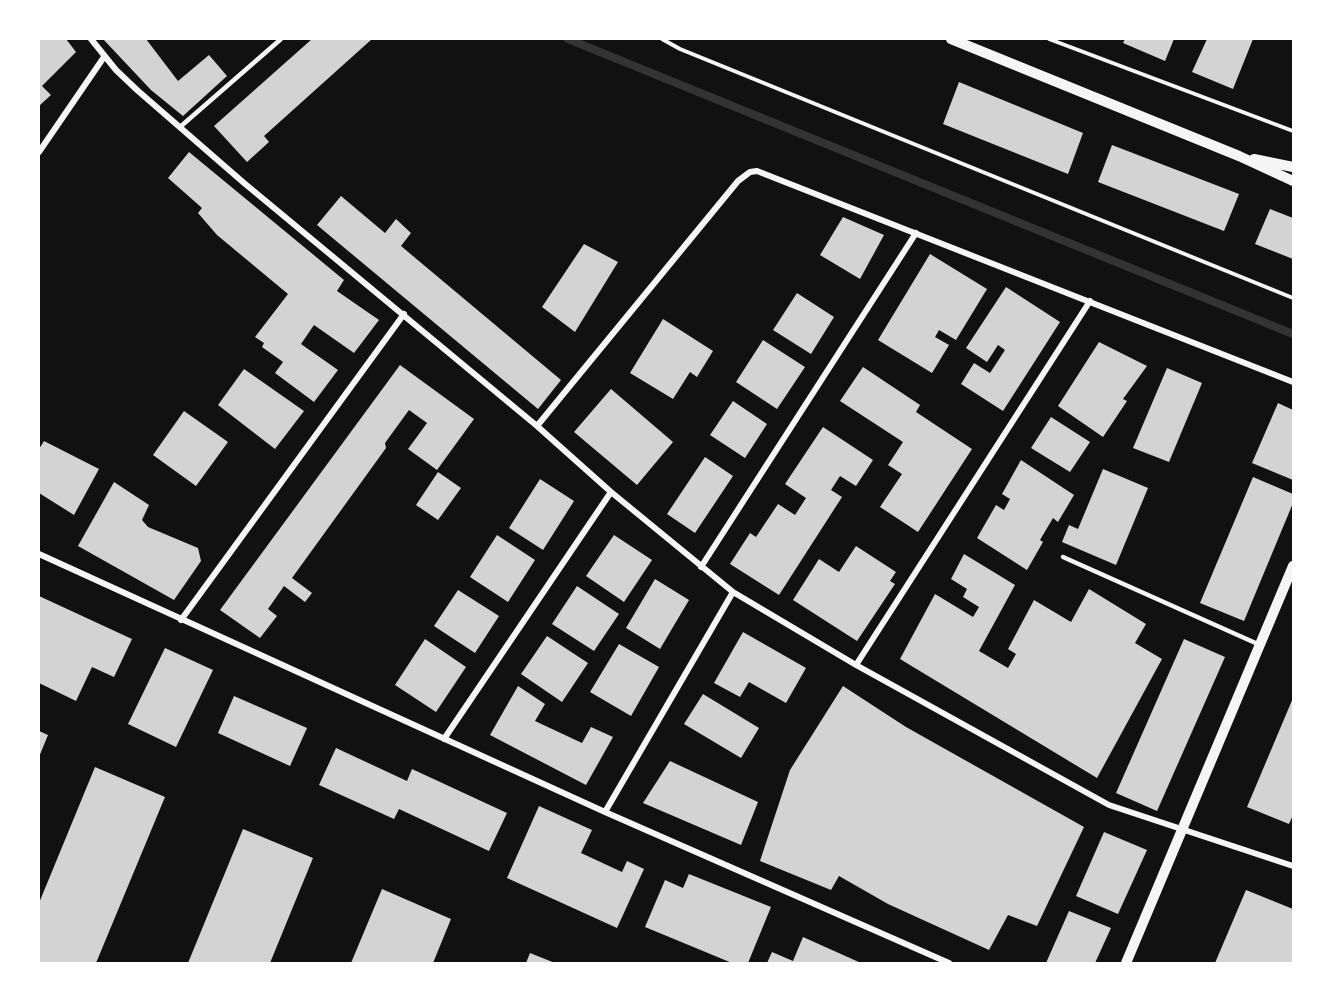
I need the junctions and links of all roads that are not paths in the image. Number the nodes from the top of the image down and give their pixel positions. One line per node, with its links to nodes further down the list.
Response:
1 (91, 39): 4 (street)
2 (281, 39): 5 (lane)
3 (951, 39): 7 (street)
4 (104, 57): 5 (street); 6 (street)
5 (180, 127): 12 (street)
6 (39, 152)
7 (1239, 156): 8 (street); 9 (street)
8 (1293, 167)
9 (1293, 181)
10 (916, 233): 11 (street); 14 (street); 19 (street)
11 (1090, 301): 13 (street); 23 (street)
12 (404, 314): 14 (street); 21 (street)
13 (1293, 382)
14 (537, 426): 15 (street)
15 (611, 492): 19 (street); 24 (street)
16 (39, 554): 21 (street)
17 (1063, 557): 22 (lane)
18 (1293, 566): 22 (street)
19 (701, 567): 20 (street)
20 (733, 592): 23 (street); 25 (street)
21 (181, 620): 24 (street)
22 (1260, 645): 26 (street)
23 (856, 665): 26 (street)
24 (444, 739): 25 (street)
25 (605, 812): 28 (street)
26 (1182, 830): 27 (street); 29 (street)
27 (1293, 866)
28 (949, 963)
29 (1126, 963)

